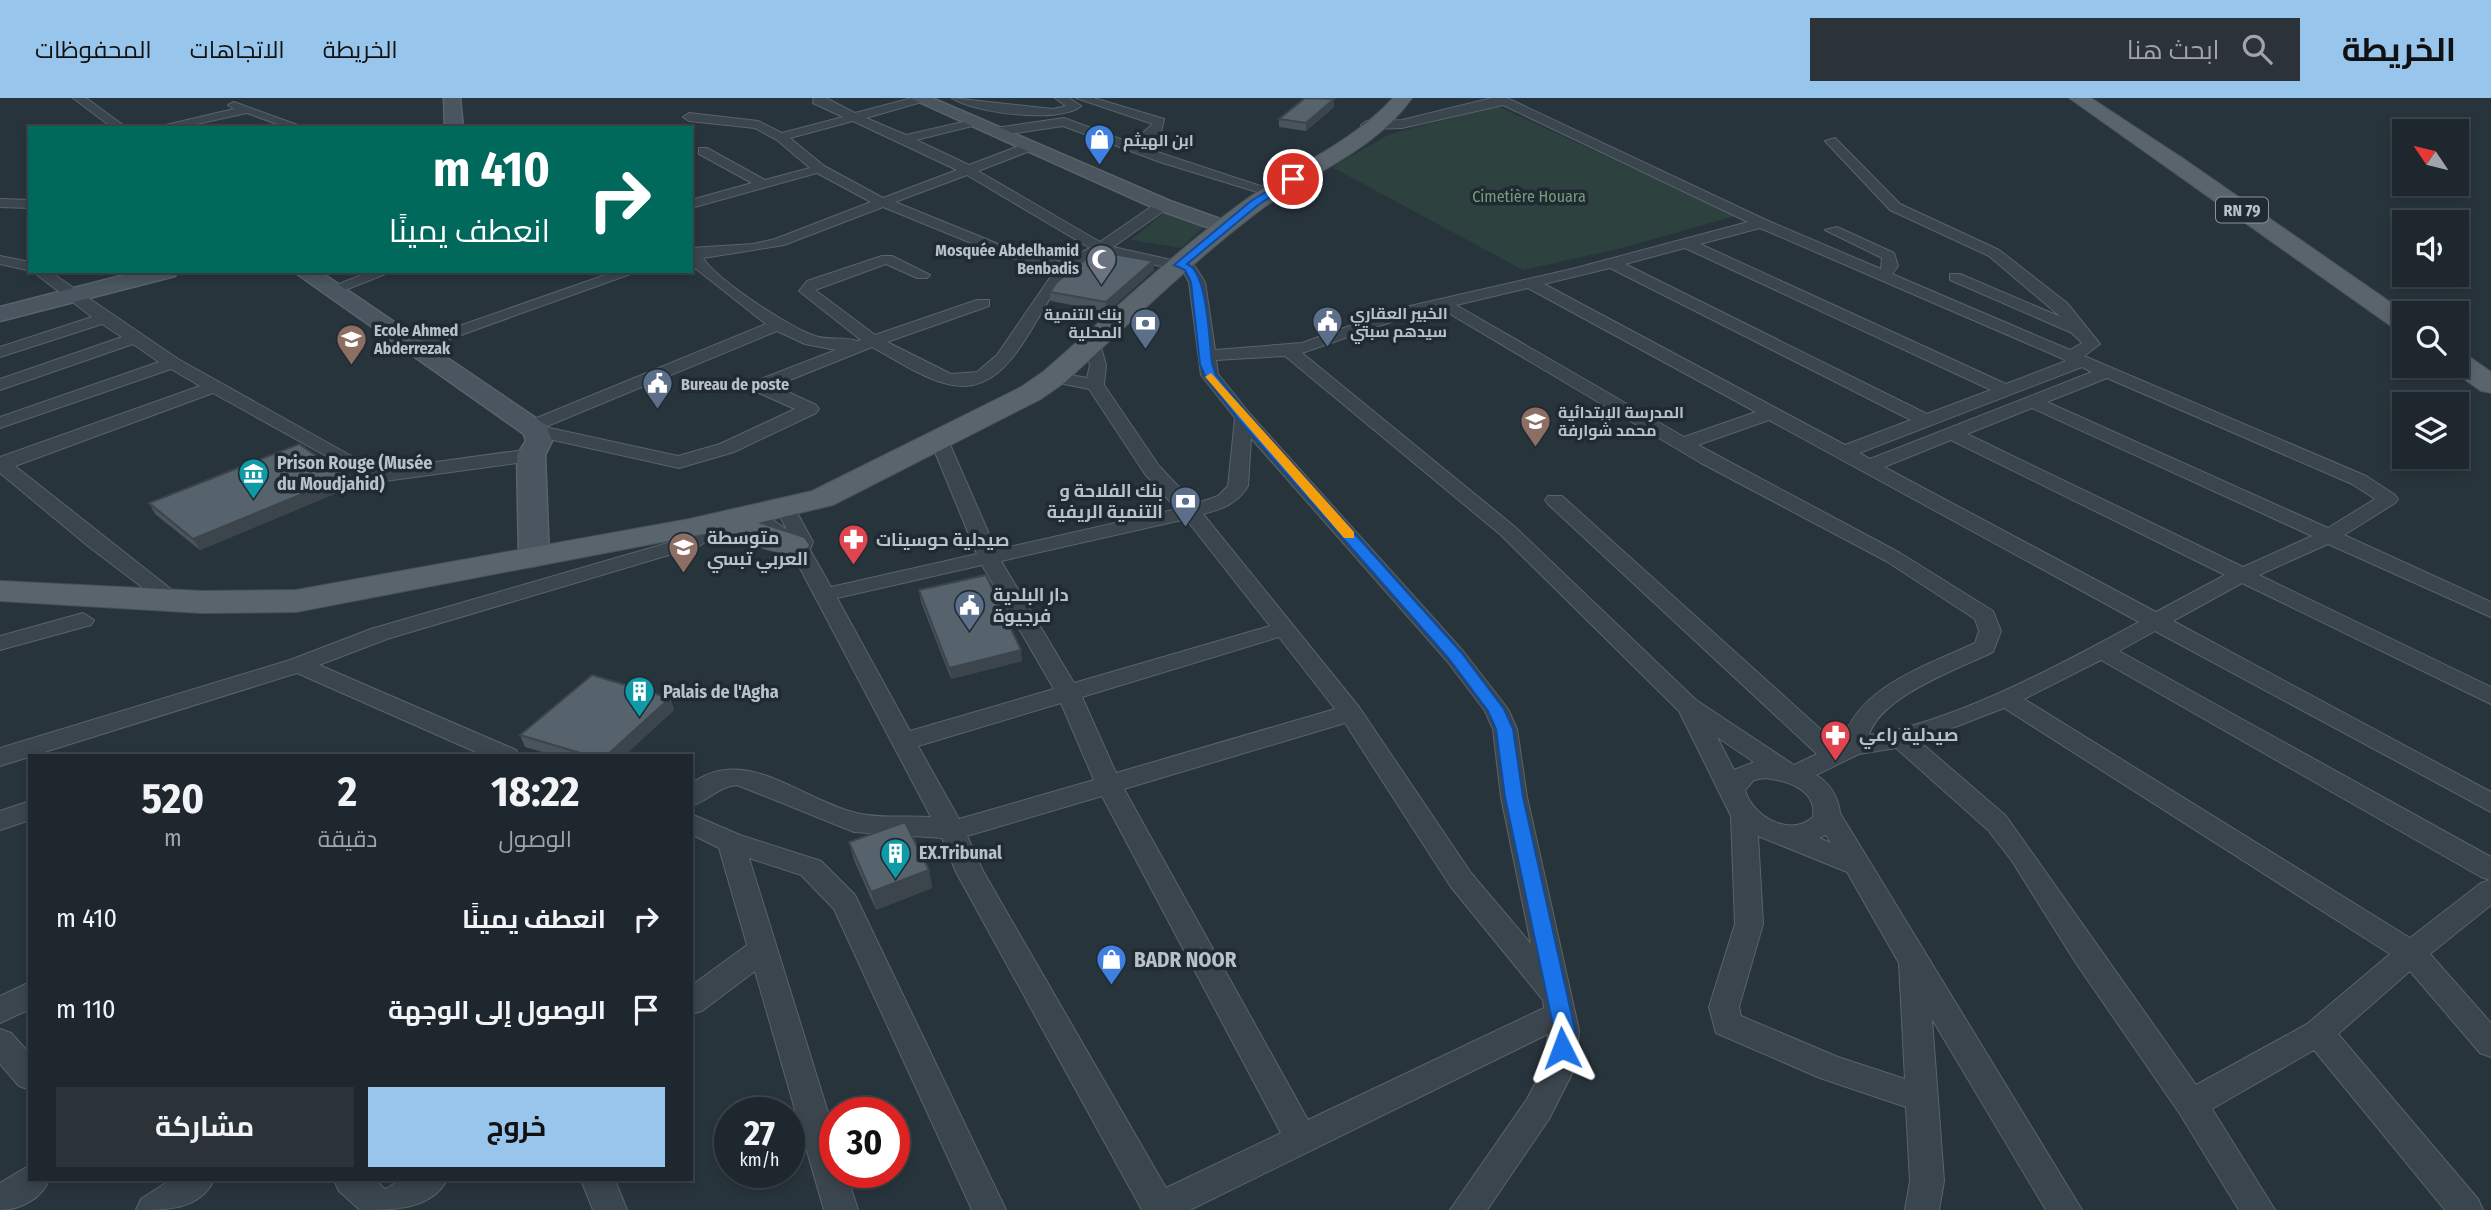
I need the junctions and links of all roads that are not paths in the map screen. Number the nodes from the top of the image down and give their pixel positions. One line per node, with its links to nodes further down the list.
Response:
1 (79, 98): 19 (street)
2 (225, 98): 13 (street)
3 (453, 98): 22 (main road)
4 (820, 98): 16 (street)
5 (958, 98): 6 (street)
6 (1060, 98)
7 (1082, 98): 14 (street)
8 (1389, 98): 23 (main road)
9 (1403, 98): 23 (main road)
10 (2078, 98): 68 (main road, RN 79)
11 (919, 99): 16 (street); 17 (main road)
12 (1500, 99): 23 (street); 41 (street)
13 (246, 110): 20 (street); 21 (street)
14 (1121, 110): 18 (street); 29 (street)
15 (689, 117): 25 (street)
16 (854, 117): 25 (street); 26 (street)
17 (972, 122): 24 (main road); 26 (street)
18 (1064, 122): 24 (street); 29 (street)
19 (118, 126)
20 (169, 126)
21 (294, 126)
22 (454, 126)
23 (1370, 129): 35 (main road)
24 (995, 132): 28 (main road)
25 (780, 137): 31 (street)
26 (905, 139): 32 (street)
27 (1831, 141): 71 (street)
28 (1031, 146): 32 (street); 40 (main road)
29 (1132, 148): 35 (street)
30 (703, 151): 34 (street)
31 (819, 169): 34 (street); 36 (street)
32 (968, 170): 36 (street); 45 (street)
33 (0, 184): 39 (street)
34 (763, 184): 38 (street)
35 (1272, 192): 42 (main road)
36 (883, 202): 46 (street); 51 (street)
37 (0, 203): 39 (street)
38 (693, 203)
39 (24, 204)
40 (1163, 205): 42 (main road); 45 (street)
41 (1761, 223): 44 (street); 59 (street)
42 (1224, 227): 49 (main road)
43 (1832, 230): 59 (street)
44 (1686, 243): 48 (street); 88 (street)
45 (1100, 248): 49 (street); 51 (street)
46 (695, 252): 70 (street)
47 (0, 260): 50 (street)
48 (1611, 263): 61 (street); 92 (street)
49 (1179, 265): 74 (main road); 78 (street)
50 (28, 267)
51 (1065, 267): 73 (street)
52 (42, 273): 63 (street)
53 (133, 273): 63 (main road)
54 (158, 273): 63 (main road)
55 (307, 273): 62 (main road)
56 (380, 273): 62 (street)
57 (626, 273): 75 (street)
58 (922, 275): 73 (street)
59 (1884, 275): 79 (street)
60 (1955, 277): 71 (street)
61 (1531, 283): 65 (street); 90 (street)
62 (330, 291): 75 (main road)
63 (68, 294): 66 (main road); 67 (main road); 69 (street)
64 (984, 303): 73 (street)
65 (1442, 303): 76 (street); 97 (street)
66 (0, 308)
67 (0, 314)
68 (2392, 315)
69 (107, 317): 72 (street); 77 (street)
70 (779, 324): 73 (street); 95 (street)
71 (2078, 330): 79 (street)
72 (135, 338): 80 (street); 84 (street)
73 (870, 340): 95 (street)
74 (1092, 344): 83 (main road); 85 (street)
75 (413, 346): 95 (main road)
76 (1289, 351): 78 (street); 124 (street)
77 (0, 352)
78 (1206, 355): 91 (street)
79 (2074, 360): 82 (street); 88 (street)
80 (172, 363): 87 (street); 93 (street)
81 (2469, 369): 86 (main road)
82 (2104, 373): 89 (street); 106 (street)
83 (1054, 377): 85 (street); 96 (main road)
84 (0, 385)
85 (1095, 385): 104 (street)
86 (2491, 385)
87 (213, 387): 95 (street); 99 (street)
88 (2006, 390): 92 (street)
89 (2031, 401): 94 (street); 106 (street)
90 (1771, 413): 97 (street); 98 (street)
91 (1244, 418): 104 (street); 150 (street)
92 (1924, 419): 98 (street)
93 (0, 423)
94 (1951, 433): 100 (street); 110 (street)
95 (534, 438): 108 (main road)
96 (939, 440): 101 (main road); 109 (street)
97 (1683, 444): 128 (street)
98 (1844, 452): 100 (street)
99 (1, 464): 113 (street)
100 (1869, 466): 116 (street)
101 (822, 498): 103 (main road); 107 (main road)
102 (1555, 500): 128 (street)
103 (786, 509): 105 (main road); 107 (street)
104 (1191, 512): 109 (street); 117 (street)
105 (736, 519): 107 (main road); 108 (main road); 120 (street)
106 (2329, 536): 110 (street); 114 (street)
107 (798, 545): 112 (street)
108 (534, 557): 113 (main road)
109 (989, 559): 112 (street); 121 (street)
110 (2239, 576): 116 (street); 122 (street)
111 (0, 591): 113 (main road)
112 (824, 595): 127 (street)
113 (175, 601)
114 (2491, 610)
115 (83, 620): 118 (street)
116 (2152, 622): 119 (street); 135 (street)
117 (1282, 629): 121 (street); 125 (street)
118 (0, 643)
119 (2102, 652): 123 (street); 143 (street)
120 (298, 665): 129 (street); 130 (street)
121 (1068, 692): 127 (street); 132 (street)
122 (2491, 696)
123 (2006, 698): 126 (street); 146 (street)
124 (1688, 706): 131 (street); 133 (street)
125 (1351, 713): 132 (street); 150 (street)
126 (1901, 739): 128 (street); 157 (street)
127 (903, 742): 139 (street)
128 (1844, 751): 131 (street)
129 (502, 754)
130 (0, 757)
131 (1790, 773): 133 (street); 136 (street)
132 (1108, 783): 139 (street); 158 (street)
133 (1731, 790): 137 (street)
134 (693, 795): 139 (street)
135 (2491, 803)
136 (1827, 813): 140 (street); 142 (street)
137 (1744, 816): 140 (street); 156 (street)
138 (693, 824): 141 (street)
139 (952, 831): 165 (street)
140 (1783, 834): 142 (street)
141 (731, 842): 145 (street); 170 (street)
142 (1859, 866): 147 (street)
143 (2491, 870)
144 (2491, 890): 146 (street)
145 (765, 948): 149 (street); 169 (street)
146 (2411, 953): 152 (street); 154 (street)
147 (1913, 962): 156 (street); 173 (street)
148 (28, 995): 151 (street)
149 (693, 1001)
150 (1558, 1004): 158 (street); 171 (street)
151 (0, 1011)
152 (2318, 1033): 157 (street); 175 (street)
153 (0, 1042): 155 (street)
154 (2491, 1044)
155 (28, 1074)
156 (1924, 1099): 172 (street)
157 (2191, 1104): 174 (street)
158 (1302, 1141): 165 (street)
159 (31, 1181): 164 (street)
160 (196, 1181): 166 (street)
161 (352, 1181): 167 (street)
162 (428, 1181): 167 (street)
163 (598, 1181): 168 (street)
164 (0, 1202)
165 (1159, 1209)
166 (153, 1210)
167 (383, 1210)
168 (610, 1210)
169 (841, 1210)
170 (989, 1210)
171 (1467, 1210)
172 (1923, 1210)
173 (2066, 1210)
174 (2258, 1210)
175 (2466, 1210)

